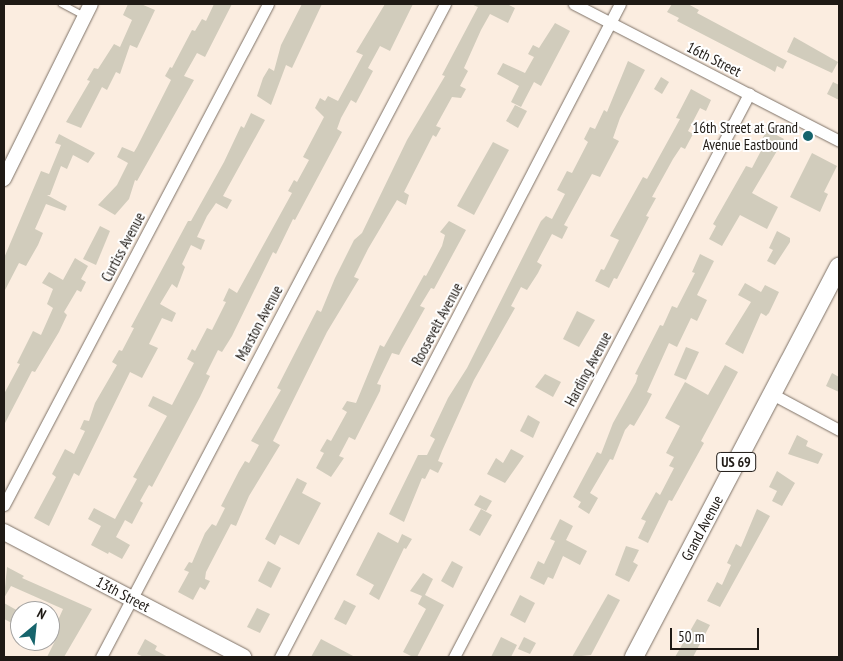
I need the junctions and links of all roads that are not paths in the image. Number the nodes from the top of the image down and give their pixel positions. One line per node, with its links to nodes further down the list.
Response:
1 (62, 4): 6 (lane)
2 (268, 4): 14 (street, Curtiss Avenue)
3 (445, 4): 16 (street, Marston Avenue)
4 (574, 4): 7 (street, 16th Street)
5 (620, 4): 7 (street, Roosevelt Avenue)
6 (88, 10): 10 (street)
7 (611, 23): 8 (street, 16th Street); 19 (street, Roosevelt Avenue)
8 (749, 94): 9 (street, 16th Street); 20 (street, Harding Avenue)
9 (839, 141)
10 (4, 179)
11 (839, 266): 12 (main road, Grand Avenue / US 69)
12 (772, 394): 13 (street); 21 (main road, Grand Avenue / US 69)
13 (839, 430)
14 (4, 505)
15 (4, 532): 16 (main road, 13th Street)
16 (131, 598): 17 (street, Marston Avenue); 18 (main road, 13th Street)
17 (101, 657)
18 (243, 657)
19 (280, 657)
20 (454, 657)
21 (634, 657)

